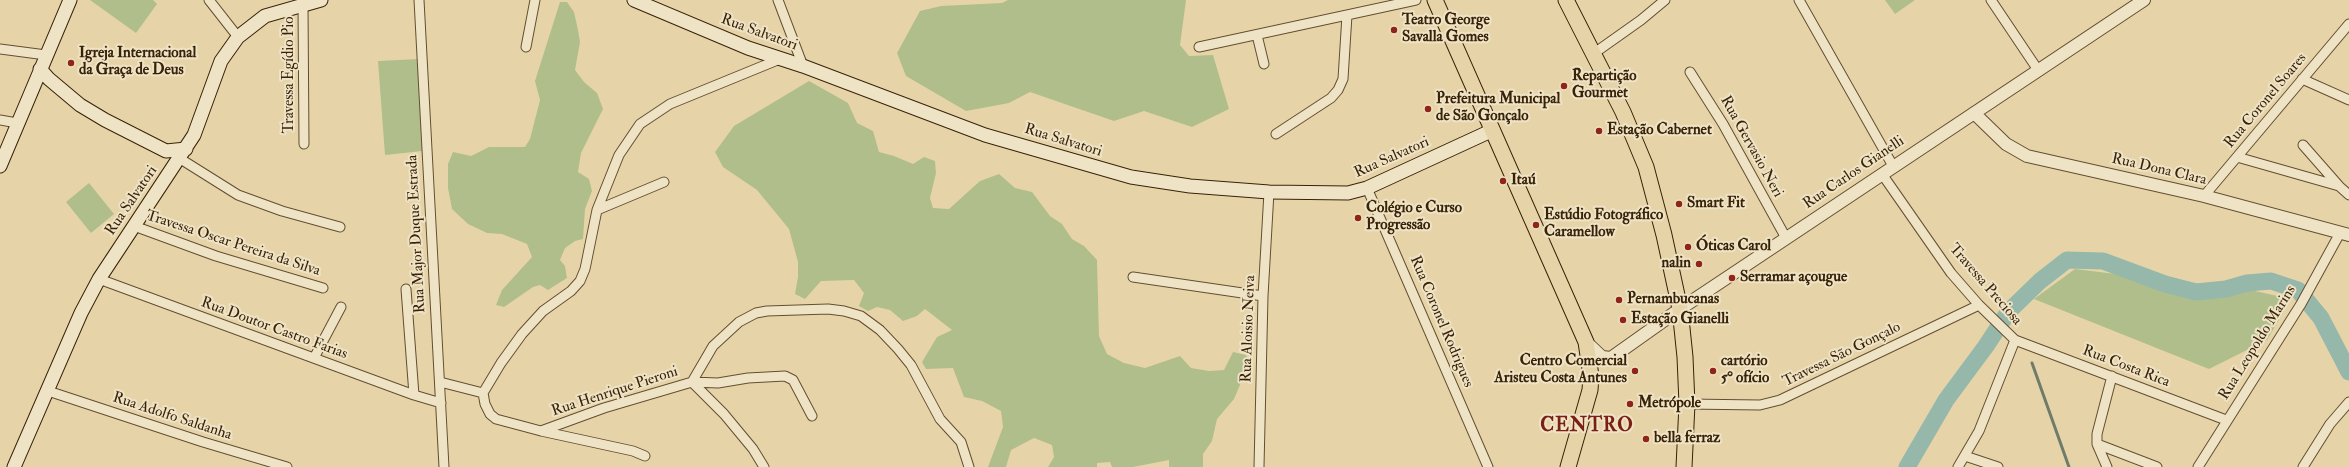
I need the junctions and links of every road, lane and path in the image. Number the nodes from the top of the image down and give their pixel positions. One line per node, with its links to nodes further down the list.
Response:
1 (70, 0): 24 (main road)
2 (209, 0): 19 (street)
3 (321, 0): 15 (main road, Rua Salvatori)
4 (419, 0): 70 (street, Rua Major Duque Estrada)
5 (535, 0): 20 (street)
6 (634, 0): 25 (main road, Rua Salvatori)
7 (778, 0): 27 (street)
8 (1416, 0): 16 (street)
9 (1435, 0): 36 (main road)
10 (1566, 0): 23 (main road)
11 (1665, 0): 23 (street)
12 (1799, 0): 44 (street)
13 (1991, 0): 29 (street)
14 (2144, 0): 29 (street, Rua Carlos Gianelli)
15 (303, 5): 19 (main road, Rua Salvatori); 38 (street, Travessa Egídio Pio)
16 (1347, 15): 18 (street); 37 (street)
17 (2349, 24): 31 (street, Rua Coronel Soares)
18 (1257, 35): 21 (street); 26 (street)
19 (238, 37): 41 (main road, Rua Salvatori)
20 (526, 47)
21 (1198, 47)
22 (0, 49): 24 (street)
23 (1593, 54): 65 (main road)
24 (46, 56): 28 (main road)
25 (780, 59): 27 (main road, Rua Salvatori); 53 (street)
26 (1264, 64)
27 (803, 66): 50 (main road, Rua Salvatori)
28 (40, 69): 35 (main road); 40 (main road)
29 (2038, 70): 33 (street, Rua Carlos Gianelli)
30 (1690, 72): 57 (street, Rua Gervasio Neri)
31 (2302, 79): 32 (street); 42 (street, Rua Coronel Soares)
32 (2349, 100)
33 (1974, 113): 44 (street, Rua Carlos Gianelli); 52 (street, Rua Dona Clara)
34 (0, 120): 35 (street)
35 (17, 123): 43 (main road)
36 (1494, 130): 49 (main road, Rua Salvatori); 67 (main road)
37 (1276, 134)
38 (304, 144)
39 (2303, 144): 48 (street)
40 (166, 151): 41 (main road); 45 (main road)
41 (182, 154): 45 (main road, Rua Salvatori); 55 (street)
42 (2237, 157): 48 (street); 52 (street, Rua Coronel Soares)
43 (0, 166)
44 (1894, 166): 46 (street, Rua Carlos Gianelli)
45 (172, 170): 54 (main road, Rua Salvatori)
46 (1882, 174): 57 (street, Rua Carlos Gianelli); 63 (street, Travessa Preciosa)
47 (664, 182): 53 (street)
48 (2339, 186): 51 (street)
49 (1367, 188): 50 (main road, Rua Salvatori); 90 (street, Rua Coronel Rodrigues)
50 (1269, 192): 62 (street, Rua Aloisio Neiva)
51 (2349, 195)
52 (2204, 196): 56 (street, Rua Dona Clara)
53 (597, 210): 73 (street)
54 (134, 226): 59 (main road, Rua Salvatori); 60 (street, Travessa Oscar Pereira da Silva)
55 (340, 227)
56 (2344, 234): 79 (street, Rua Leopoldo Marins)
57 (1786, 238): 65 (street, Rua Carlos Gianelli)
58 (1132, 277): 62 (street)
59 (99, 279): 68 (street, Rua Doutor Castro Farias); 72 (main road, Rua Salvatori)
60 (323, 288)
61 (406, 289): 74 (street)
62 (1263, 296): 89 (street, Rua Aloisio Neiva)
63 (1979, 305): 66 (street, Travessa Preciosa); 77 (street, Travessa São Gonçalo)
64 (341, 307): 68 (street)
65 (1680, 309): 67 (street, Rua Carlos Gianelli); 77 (main road)
66 (2012, 338): 69 (street, Rua Costa Rica); 83 (street, Travessa Preciosa)
67 (1586, 342): 91 (main road)
68 (314, 358): 74 (street, Rua Doutor Castro Farias)
69 (2112, 376): 79 (street, Rua Costa Rica); 81 (street)
70 (440, 382): 73 (street); 76 (street, Rua Major Duque Estrada)
71 (692, 382): 78 (street); 80 (street, Rua Henrique Pieroni); 87 (street); 88 (street, Rua Henrique Pieroni)
72 (48, 391): 84 (main road, Rua Salvatori); 85 (street, Rua Adolfo Saldanha)
73 (483, 394): 80 (street)
74 (414, 395): 76 (street, Rua Doutor Castro Farias)
75 (2349, 402): 98 (street)
76 (441, 403): 86 (street, Rua Major Duque Estrada)
77 (1687, 404): 92 (main road)
78 (812, 416)
79 (2226, 420): 97 (street, Rua Leopoldo Marins)
80 (541, 431): 82 (street)
81 (2097, 444): 95 (street); 96 (street)
82 (644, 456)
83 (1965, 456): 93 (street, Travessa Preciosa); 94 (street)
84 (14, 467)
85 (287, 467)
86 (444, 467)
87 (764, 467)
88 (969, 467)
89 (1259, 467)
90 (1488, 467)
91 (1568, 467)
92 (1684, 467)
93 (1958, 467)
94 (1998, 467)
95 (2107, 467)
96 (2157, 467)
97 (2198, 467)
98 (2303, 467)

